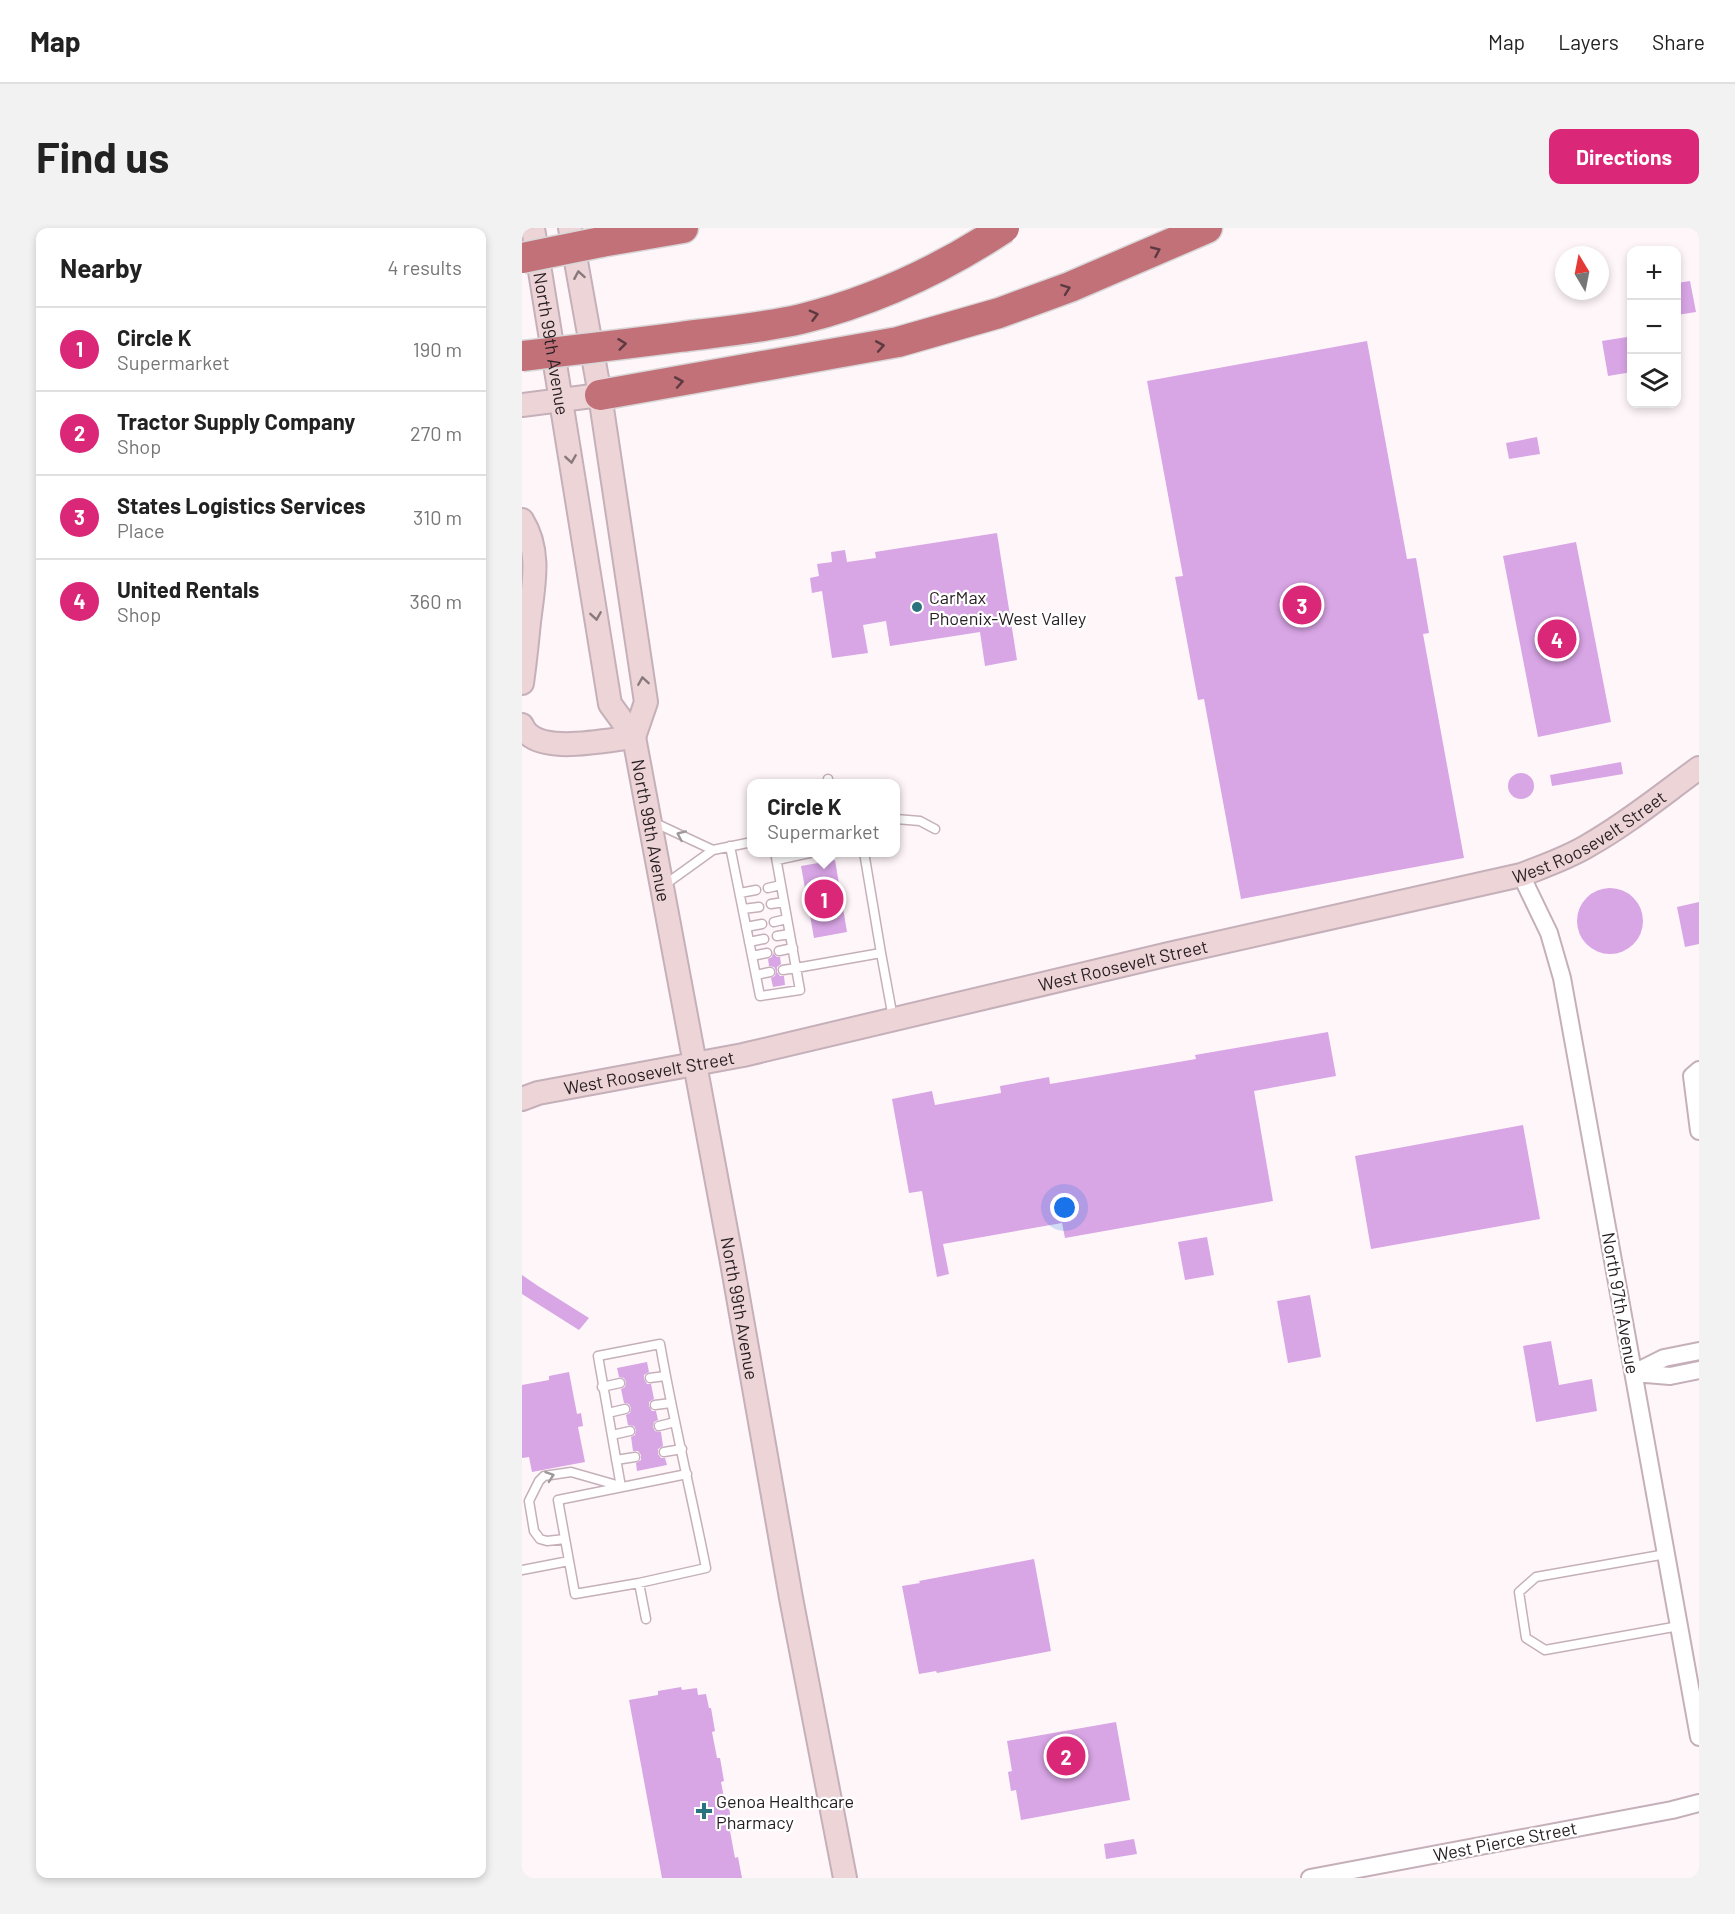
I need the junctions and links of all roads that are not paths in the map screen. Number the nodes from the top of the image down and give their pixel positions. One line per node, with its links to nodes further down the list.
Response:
1 (533, 228): 9 (main road, North 99th Avenue)
2 (570, 228): 8 (main road, North 99th Avenue, one-way to 2)
3 (682, 228): 6 (highway, bridge)
4 (1004, 228): 7 (highway, one-way to 4, bridge)
5 (1207, 228): 8 (highway, one-way to 5)
6 (522, 258)
7 (522, 356)
8 (600, 395): 9 (main road); 14 (main road, North 99th Avenue, one-way to 8)
9 (561, 401): 10 (main road); 14 (main road, North 99th Avenue, one-way to 14)
10 (522, 405)
11 (522, 520): 12 (main road)
12 (522, 683)
13 (522, 725): 14 (main road)
14 (634, 737): 17 (main road, North 99th Avenue)
15 (1699, 768): 24 (main road, West Roosevelt Street)
16 (900, 819): 18 (lane)
17 (649, 821): 21 (lane, one-way to 17); 26 (main road, North 99th Avenue)
18 (936, 829)
19 (747, 843): 20 (lane)
20 (730, 846): 21 (lane); 29 (lane)
21 (713, 850): 26 (lane)
22 (776, 857): 25 (lane)
23 (865, 857): 44 (lane)
24 (1521, 874): 51 (main road, West Roosevelt Street); 58 (street, North 97th Avenue)
25 (781, 885): 27 (lane); 30 (lane)
26 (662, 888): 52 (main road, North 99th Avenue)
27 (768, 888)
28 (756, 890): 29 (lane)
29 (740, 893): 33 (lane)
30 (784, 902): 31 (lane); 34 (lane)
31 (771, 904)
32 (759, 907): 33 (lane)
33 (743, 909): 37 (lane)
34 (787, 919): 35 (lane); 38 (lane)
35 (774, 921)
36 (762, 924): 37 (lane)
37 (746, 927): 41 (lane)
38 (790, 934): 39 (lane); 42 (lane)
39 (777, 936)
40 (764, 939): 41 (lane)
41 (749, 942): 46 (lane)
42 (793, 948): 43 (lane); 47 (lane)
43 (779, 951)
44 (881, 953): 47 (lane); 51 (lane)
45 (767, 954): 46 (lane)
46 (752, 956): 50 (lane)
47 (796, 968): 48 (lane); 50 (lane)
48 (783, 970)
49 (770, 972): 50 (lane)
50 (756, 975)
51 (893, 1021): 52 (main road, West Roosevelt Street)
52 (695, 1064): 54 (main road, West Roosevelt Street); 86 (main road, North 99th Avenue)
53 (1699, 1070): 55 (street)
54 (522, 1098)
55 (1699, 1131)
56 (1699, 1352): 58 (street)
57 (1699, 1370): 58 (street)
58 (1634, 1373): 78 (street, North 97th Avenue)
59 (665, 1376): 60 (lane); 62 (lane); 63 (lane)
60 (650, 1378)
61 (620, 1383): 62 (lane)
62 (602, 1387): 66 (lane)
63 (671, 1403): 64 (lane); 67 (lane)
64 (655, 1405)
65 (625, 1409): 66 (lane)
66 (608, 1413): 70 (lane)
67 (675, 1422): 68 (lane); 71 (lane)
68 (659, 1425)
69 (630, 1431): 70 (lane)
70 (612, 1435): 74 (lane)
71 (682, 1449): 72 (lane); 75 (lane)
72 (664, 1452)
73 (634, 1457): 74 (lane)
74 (616, 1460): 76 (lane)
75 (687, 1474): 76 (lane); 81 (lane)
76 (621, 1487): 77 (lane); 77 (lane, one-way to 76)
77 (565, 1539): 79 (lane)
78 (1666, 1554): 83 (street, North 97th Avenue); 83 (lane)
79 (569, 1561): 80 (lane); 81 (lane)
80 (522, 1570)
81 (639, 1583): 82 (lane)
82 (646, 1619)
83 (1679, 1626): 84 (street, North 97th Avenue)
84 (1699, 1737)
85 (1699, 1803): 87 (street, West Pierce Street)
86 (845, 1878)
87 (1310, 1878)

